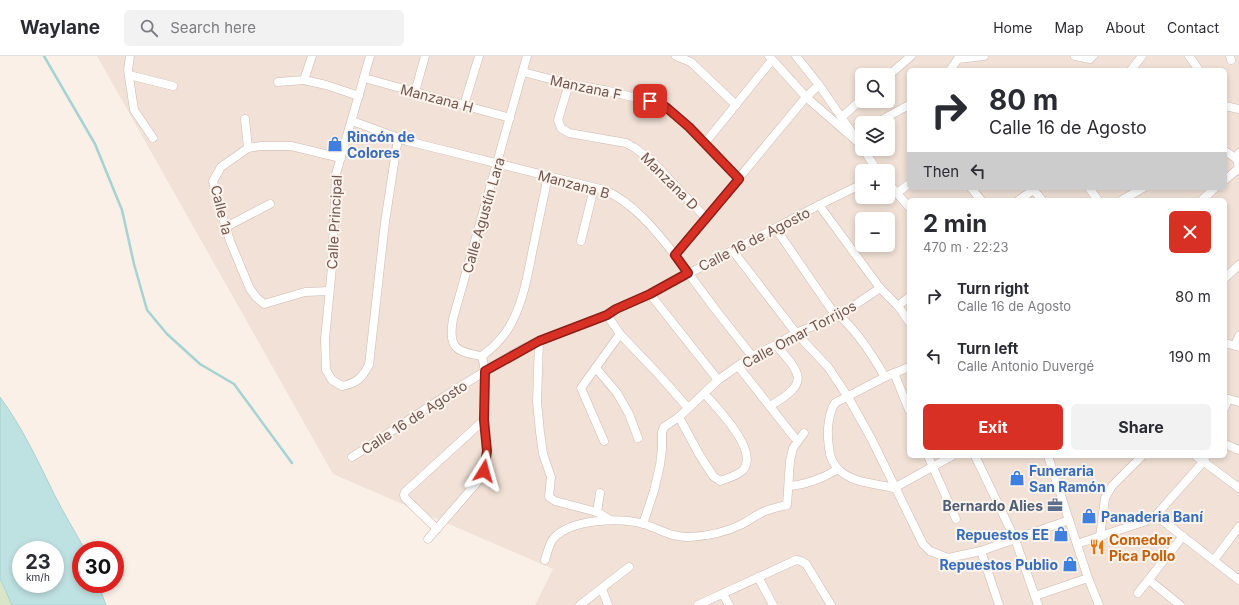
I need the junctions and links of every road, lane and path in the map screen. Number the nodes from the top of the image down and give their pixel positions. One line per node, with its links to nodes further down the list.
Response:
1 (130, 56): 22 (street)
2 (312, 56): 24 (street)
3 (370, 56): 23 (street, Calle Principal)
4 (425, 56): 29 (street)
5 (479, 56): 34 (street)
6 (527, 56): 21 (street, Calle Agustín Lara)
7 (676, 56): 32 (street)
8 (796, 56): 27 (street)
9 (911, 56): 20 (street)
10 (984, 56): 16 (street)
11 (1075, 56): 14 (street)
12 (1142, 56): 18 (street)
13 (1189, 56): 19 (street)
14 (1092, 57)
15 (771, 58): 31 (street); 32 (street)
16 (959, 58): 17 (street)
17 (952, 68)
18 (1133, 68)
19 (1198, 68)
20 (895, 70)
21 (523, 72): 26 (street, Manzana F); 40 (street, Calle Agustín Lara)
22 (129, 75): 28 (street); 44 (street)
23 (364, 78): 29 (street, Manzana H); 30 (street, Calle Principal)
24 (304, 80): 25 (street); 30 (street)
25 (278, 82)
26 (569, 84): 47 (street, Manzana F); 72 (street, Manzana D)
27 (819, 85): 31 (street); 39 (street)
28 (173, 86)
29 (415, 92): 34 (street, Manzana H)
30 (359, 96): 42 (street, Calle Principal)
31 (806, 97): 46 (street); 56 (street)
32 (736, 105): 47 (street)
33 (855, 105): 39 (street)
34 (464, 106): 40 (street, Manzana H)
35 (1227, 106): 37 (street)
36 (907, 108): 38 (street)
37 (1239, 108)
38 (891, 116)
39 (842, 117): 43 (street)
40 (510, 118): 52 (street, Calle Agustín Lara)
41 (245, 119): 48 (street)
42 (352, 121): 45 (street, Manzana B); 51 (street, Calle Principal)
43 (854, 135)
44 (154, 138)
45 (398, 138): 52 (street, Manzana B); 82 (street, Calle Principal)
46 (855, 142)
47 (705, 143): 56 (street, Manzana F)
48 (248, 148): 51 (street, Calle 1a); 73 (street, Calle 1a)
49 (1227, 152): 50 (street)
50 (1238, 156): 53 (street)
51 (341, 158): 82 (street, Calle Principal)
52 (497, 164): 54 (street, Manzana B); 96 (street, Calle Agustín Lara)
53 (1239, 168): 55 (street)
54 (548, 176): 59 (street, Manzana B); 96 (street)
55 (1227, 178)
56 (739, 179): 72 (street)
57 (907, 186): 64 (street)
58 (855, 187): 70 (street, Calle 16 de Agosto)
59 (594, 188): 75 (street); 77 (street, Manzana B)
60 (973, 190): 65 (street)
61 (1033, 190): 66 (street)
62 (1140, 190): 67 (street)
63 (1214, 190): 68 (street)
64 (897, 193): 71 (street)
65 (979, 198)
66 (1022, 198)
67 (1126, 198)
68 (1204, 198)
69 (270, 204): 73 (street)
70 (819, 205): 74 (street, Calle 16 de Agosto); 81 (street)
71 (907, 205)
72 (706, 218): 77 (street)
73 (226, 227): 82 (street, Calle 1a)
74 (776, 229): 76 (street, Calle 16 de Agosto); 87 (street)
75 (581, 241)
76 (733, 251): 79 (street, Calle 16 de Agosto); 89 (street)
77 (675, 255): 79 (street, Manzana B)
78 (1239, 265): 80 (street)
79 (688, 273): 83 (street, Calle 16 de Agosto); 97 (street, Manzana B)
80 (1227, 276)
81 (880, 288): 85 (street); 87 (street, Calle Omar Torrijos)
82 (330, 291)
83 (650, 294): 86 (street, Calle 16 de Agosto); 104 (street)
84 (907, 299): 85 (street)
85 (898, 306): 88 (street)
86 (607, 315): 90 (street); 92 (street, Calle 16 de Agosto)
87 (840, 315): 89 (street, Calle Omar Torrijos); 103 (street)
88 (907, 319)
89 (796, 333): 94 (street, Calle Omar Torrijos); 106 (street)
90 (620, 334): 99 (street); 111 (street)
91 (1239, 336): 95 (street)
92 (539, 341): 101 (street, Calle 16 de Agosto); 133 (street)
93 (1227, 344): 95 (street)
94 (776, 345): 97 (street, Calle Omar Torrijos); 110 (street)
95 (1237, 346)
96 (482, 356): 101 (street)
97 (752, 356): 98 (street, Calle Omar Torrijos)
98 (738, 366): 104 (street, Calle Omar Torrijos); 110 (street)
99 (596, 368): 115 (street); 117 (street)
100 (907, 368): 102 (street)
101 (485, 371): 113 (street); 120 (street, Calle 16 de Agosto)
102 (894, 373): 103 (street); 109 (street)
103 (885, 377): 106 (street)
104 (718, 380): 105 (street, Calle Omar Torrijos)
105 (704, 393): 111 (street, Calle Omar Torrijos); 112 (street)
106 (848, 397): 128 (street); 130 (street)
107 (1227, 399): 108 (street)
108 (1239, 402)
109 (907, 405)
110 (770, 406): 116 (street)
111 (688, 408): 112 (street, Calle Omar Torrijos)
112 (679, 417): 138 (street, Calle Omar Torrijos)
113 (484, 420): 140 (street); 140 (street)
114 (804, 433): 129 (street)
115 (638, 438)
116 (794, 438)
117 (604, 441)
118 (1227, 445): 119 (street)
119 (1239, 450)
120 (352, 457)
121 (929, 458): 127 (street)
122 (948, 458): 127 (street)
123 (976, 458): 144 (street)
124 (1049, 458): 137 (street)
125 (1140, 458): 142 (street)
126 (1205, 458): 131 (street); 134 (street)
127 (932, 466): 130 (street); 135 (street)
128 (838, 469): 129 (street); 130 (street)
129 (789, 486): 138 (street)
130 (894, 488): 146 (street)
131 (1239, 488)
132 (600, 494): 133 (street)
133 (597, 512): 136 (street)
134 (1152, 518): 141 (street); 142 (street)
135 (956, 519)
136 (610, 520): 138 (street); 147 (street)
137 (1069, 520): 144 (street); 145 (street)
138 (644, 524)
139 (1239, 527): 148 (street)
140 (437, 530): 143 (street)
141 (1183, 536): 148 (street); 152 (street)
142 (1100, 537): 145 (street)
143 (428, 539)
144 (1015, 539): 146 (street); 157 (street)
145 (1077, 544): 151 (street)
146 (981, 552): 164 (street)
147 (545, 560)
148 (1214, 560): 153 (street)
149 (629, 567): 154 (street)
150 (758, 577): 156 (street); 162 (street); 163 (street)
151 (1088, 578): 157 (street); 166 (street)
152 (1149, 580): 155 (street); 167 (street)
153 (1239, 580)
154 (602, 589): 158 (street); 159 (street)
155 (1138, 593)
156 (723, 594): 160 (street); 161 (street)
157 (1035, 596): 165 (street)
158 (580, 605)
159 (608, 605)
160 (698, 605)
161 (729, 605)
162 (772, 605)
163 (831, 605)
164 (999, 605)
165 (1038, 605)
166 (1099, 605)
167 (1180, 605)

